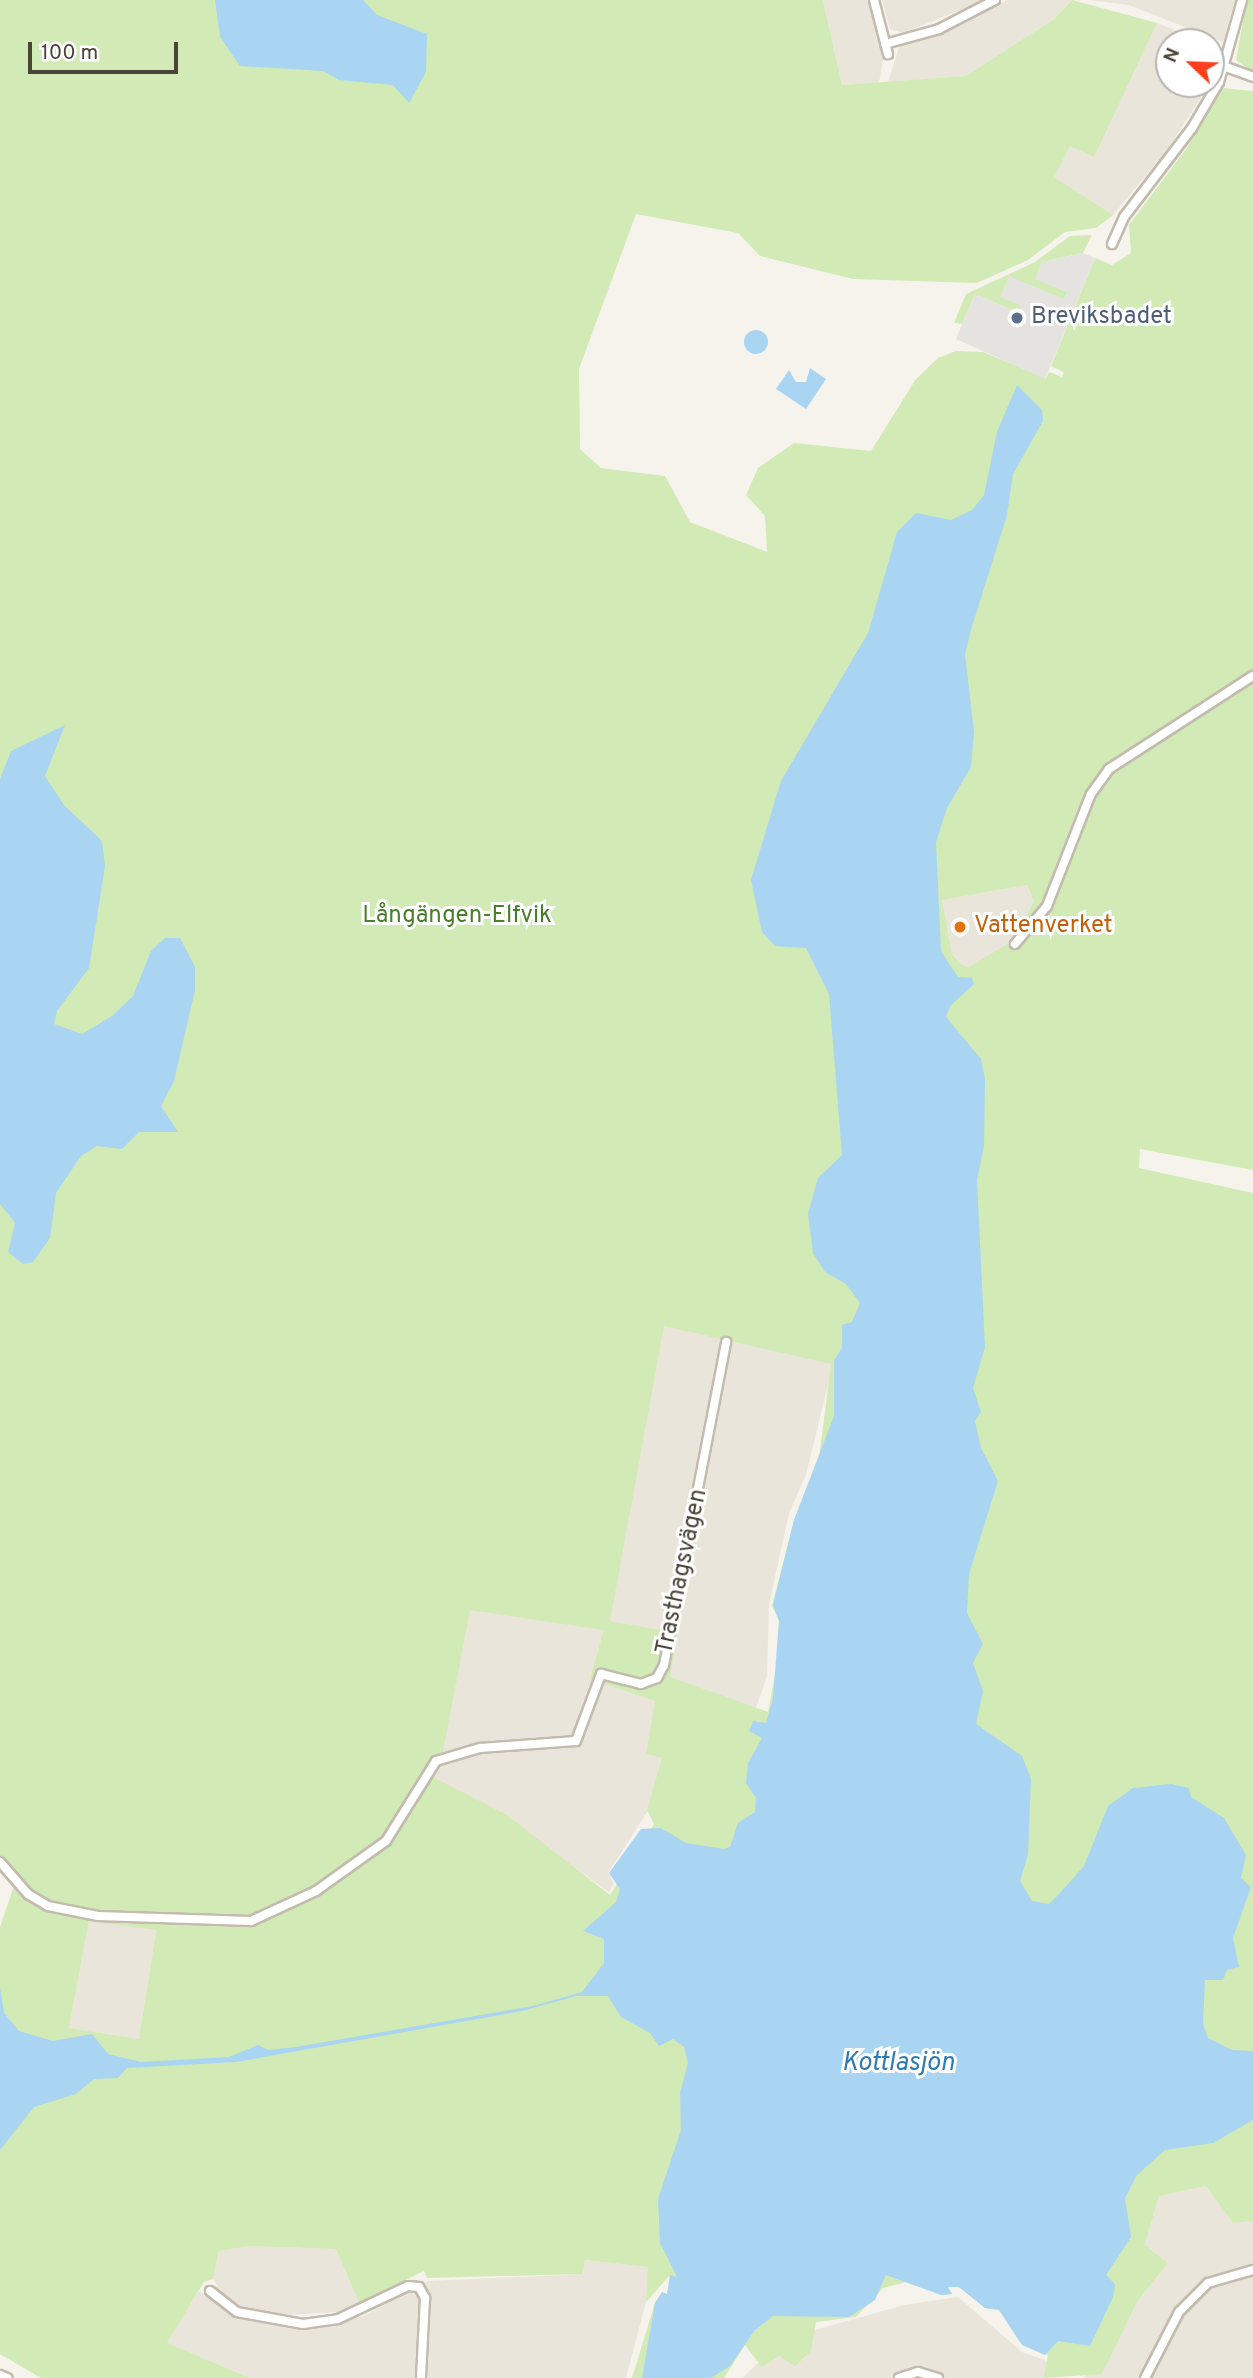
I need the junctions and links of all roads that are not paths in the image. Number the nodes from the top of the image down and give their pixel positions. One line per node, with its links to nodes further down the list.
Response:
1 (874, 0): 4 (street)
2 (995, 0): 4 (street)
3 (1242, 0): 6 (street)
4 (885, 44): 5 (street)
5 (888, 54)
6 (1226, 67): 7 (street); 8 (street)
7 (1253, 77)
8 (1112, 244)
9 (1253, 676): 10 (street)
10 (1015, 944)
11 (726, 1342): 12 (street, Trasthagsvägen)
12 (0, 1862)
13 (1253, 2270): 20 (street)
14 (210, 2291): 17 (street)
15 (0, 2375): 16 (street)
16 (7, 2378)
17 (421, 2378)
18 (899, 2378): 19 (street)
19 (938, 2378)
20 (1145, 2378)

